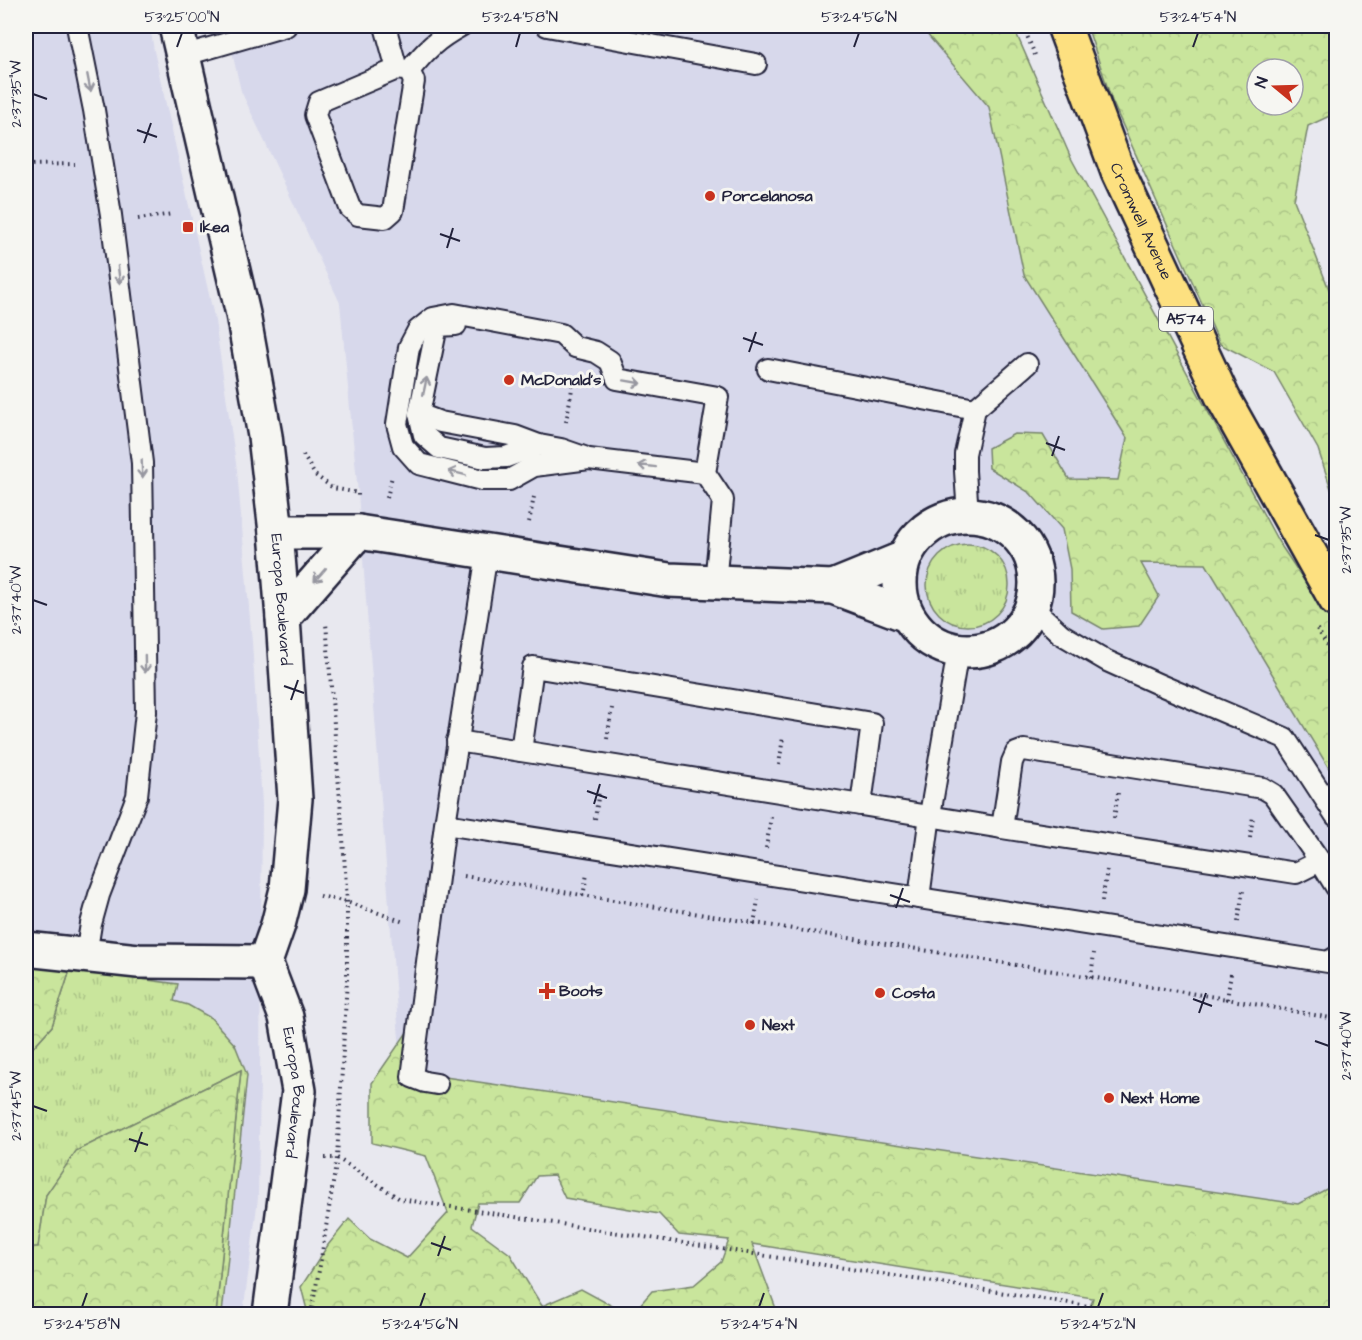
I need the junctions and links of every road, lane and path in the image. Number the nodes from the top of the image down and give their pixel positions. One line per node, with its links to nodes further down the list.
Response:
1 (77, 26): 45 (lane, one-way to 45)
2 (286, 26): 7 (lane)
3 (385, 26): 9 (lane)
4 (461, 26): 9 (lane)
5 (547, 26): 8 (lane)
6 (1064, 26): 25 (main road, Cromwell Avenue / A574)
7 (179, 40): 19 (street, Europa Boulevard)
8 (756, 64)
9 (403, 70): 9 (lane)
10 (575, 347): 14 (lane, one-way to 10); 16 (lane, one-way to 10); 17 (lane, one-way to 17)
11 (1027, 364): 13 (lane)
12 (768, 369): 13 (lane)
13 (975, 409): 18 (lane)
14 (419, 414): 15 (lane); 15 (lane)
15 (539, 445): 16 (lane)
16 (590, 459): 17 (lane, one-way to 16)
17 (705, 473): 23 (lane)
18 (968, 515): 22 (street); 26 (street)
19 (276, 532): 20 (street); 29 (street, Europa Boulevard)
20 (358, 532): 21 (street); 29 (street, one-way to 29)
21 (487, 553): 23 (street); 31 (lane)
22 (904, 558): 24 (street); 27 (street)
23 (715, 583): 24 (street)
24 (833, 586): 27 (street)
25 (1336, 600)
26 (1032, 607): 30 (street); 35 (lane)
27 (907, 615): 30 (street)
28 (328, 616): 42 (path)
29 (283, 618): 47 (street, Europa Boulevard)
30 (958, 651): 34 (lane)
31 (457, 741): 32 (lane); 36 (lane)
32 (521, 751): 33 (lane); 33 (lane)
33 (861, 805): 34 (lane)
34 (930, 815): 37 (lane); 41 (lane)
35 (1336, 816)
36 (445, 824): 39 (lane); 41 (lane)
37 (1002, 828): 38 (lane); 38 (lane)
38 (1320, 861): 40 (lane)
39 (438, 872): 43 (lane); 48 (path)
40 (1336, 887)
41 (919, 898): 46 (lane)
42 (347, 902): 43 (path); 50 (path)
43 (431, 928): 49 (lane)
44 (26, 949): 45 (street)
45 (86, 955): 47 (street)
46 (1336, 957)
47 (265, 962): 51 (street, Europa Boulevard)
48 (1227, 999)
49 (437, 1084)
50 (337, 1158): 52 (path); 53 (path)
51 (270, 1314)
52 (311, 1314)
53 (1140, 1314)

